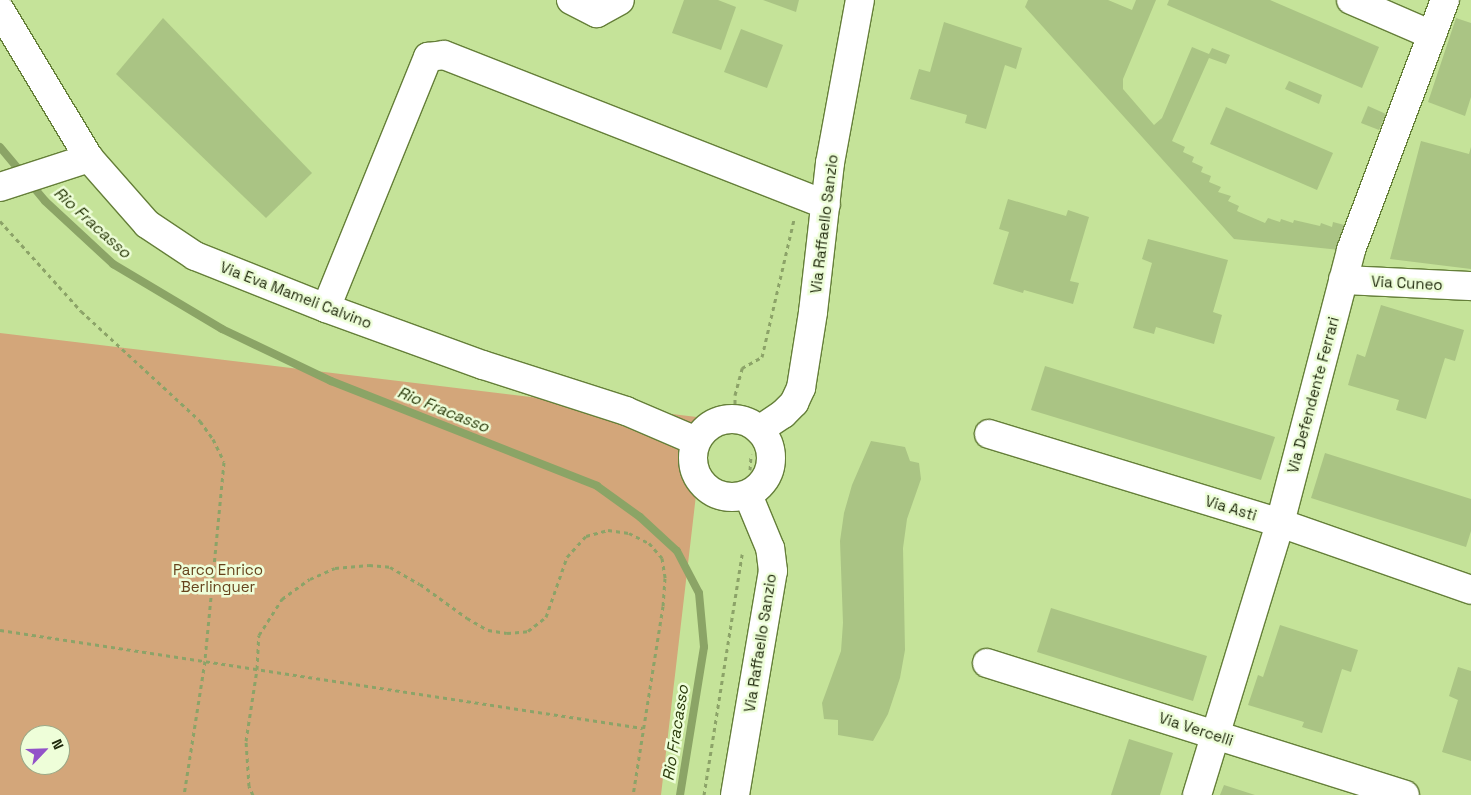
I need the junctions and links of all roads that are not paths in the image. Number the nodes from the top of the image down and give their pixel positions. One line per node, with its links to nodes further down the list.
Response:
1 (571, 0): 5 (street)
2 (860, 0): 10 (street, Via Raffaello Sanzio)
3 (1351, 0): 7 (street)
4 (1445, 0): 7 (street, Via Defendente Ferrari)
5 (608, 6)
6 (0, 10): 8 (street, Via Eva Mameli Calvino)
7 (1432, 35): 11 (street, Via Defendente Ferrari)
8 (89, 158): 9 (street); 13 (street, Via Eva Mameli Calvino)
9 (18, 181)
10 (826, 204): 13 (street); 14 (street, Via Raffaello Sanzio)
11 (1343, 280): 12 (street, Via Cuneo); 18 (street, Via Defendente Ferrari)
12 (1471, 286)
13 (326, 308): 16 (street, Via Eva Mameli Calvino)
14 (759, 430): 16 (street); 17 (street)
15 (989, 434): 18 (street, Via Asti)
16 (696, 441): 17 (street)
17 (748, 495): 22 (street, Via Raffaello Sanzio)
18 (1280, 523): 19 (street, Via Asti); 21 (street, Via Defendente Ferrari)
19 (1471, 590)
20 (987, 663): 21 (street, Via Vercelli)
21 (1216, 736): 23 (street, Via Defendente Ferrari); 24 (street, Via Vercelli)
22 (736, 795)
23 (1197, 795)
24 (1405, 795)

